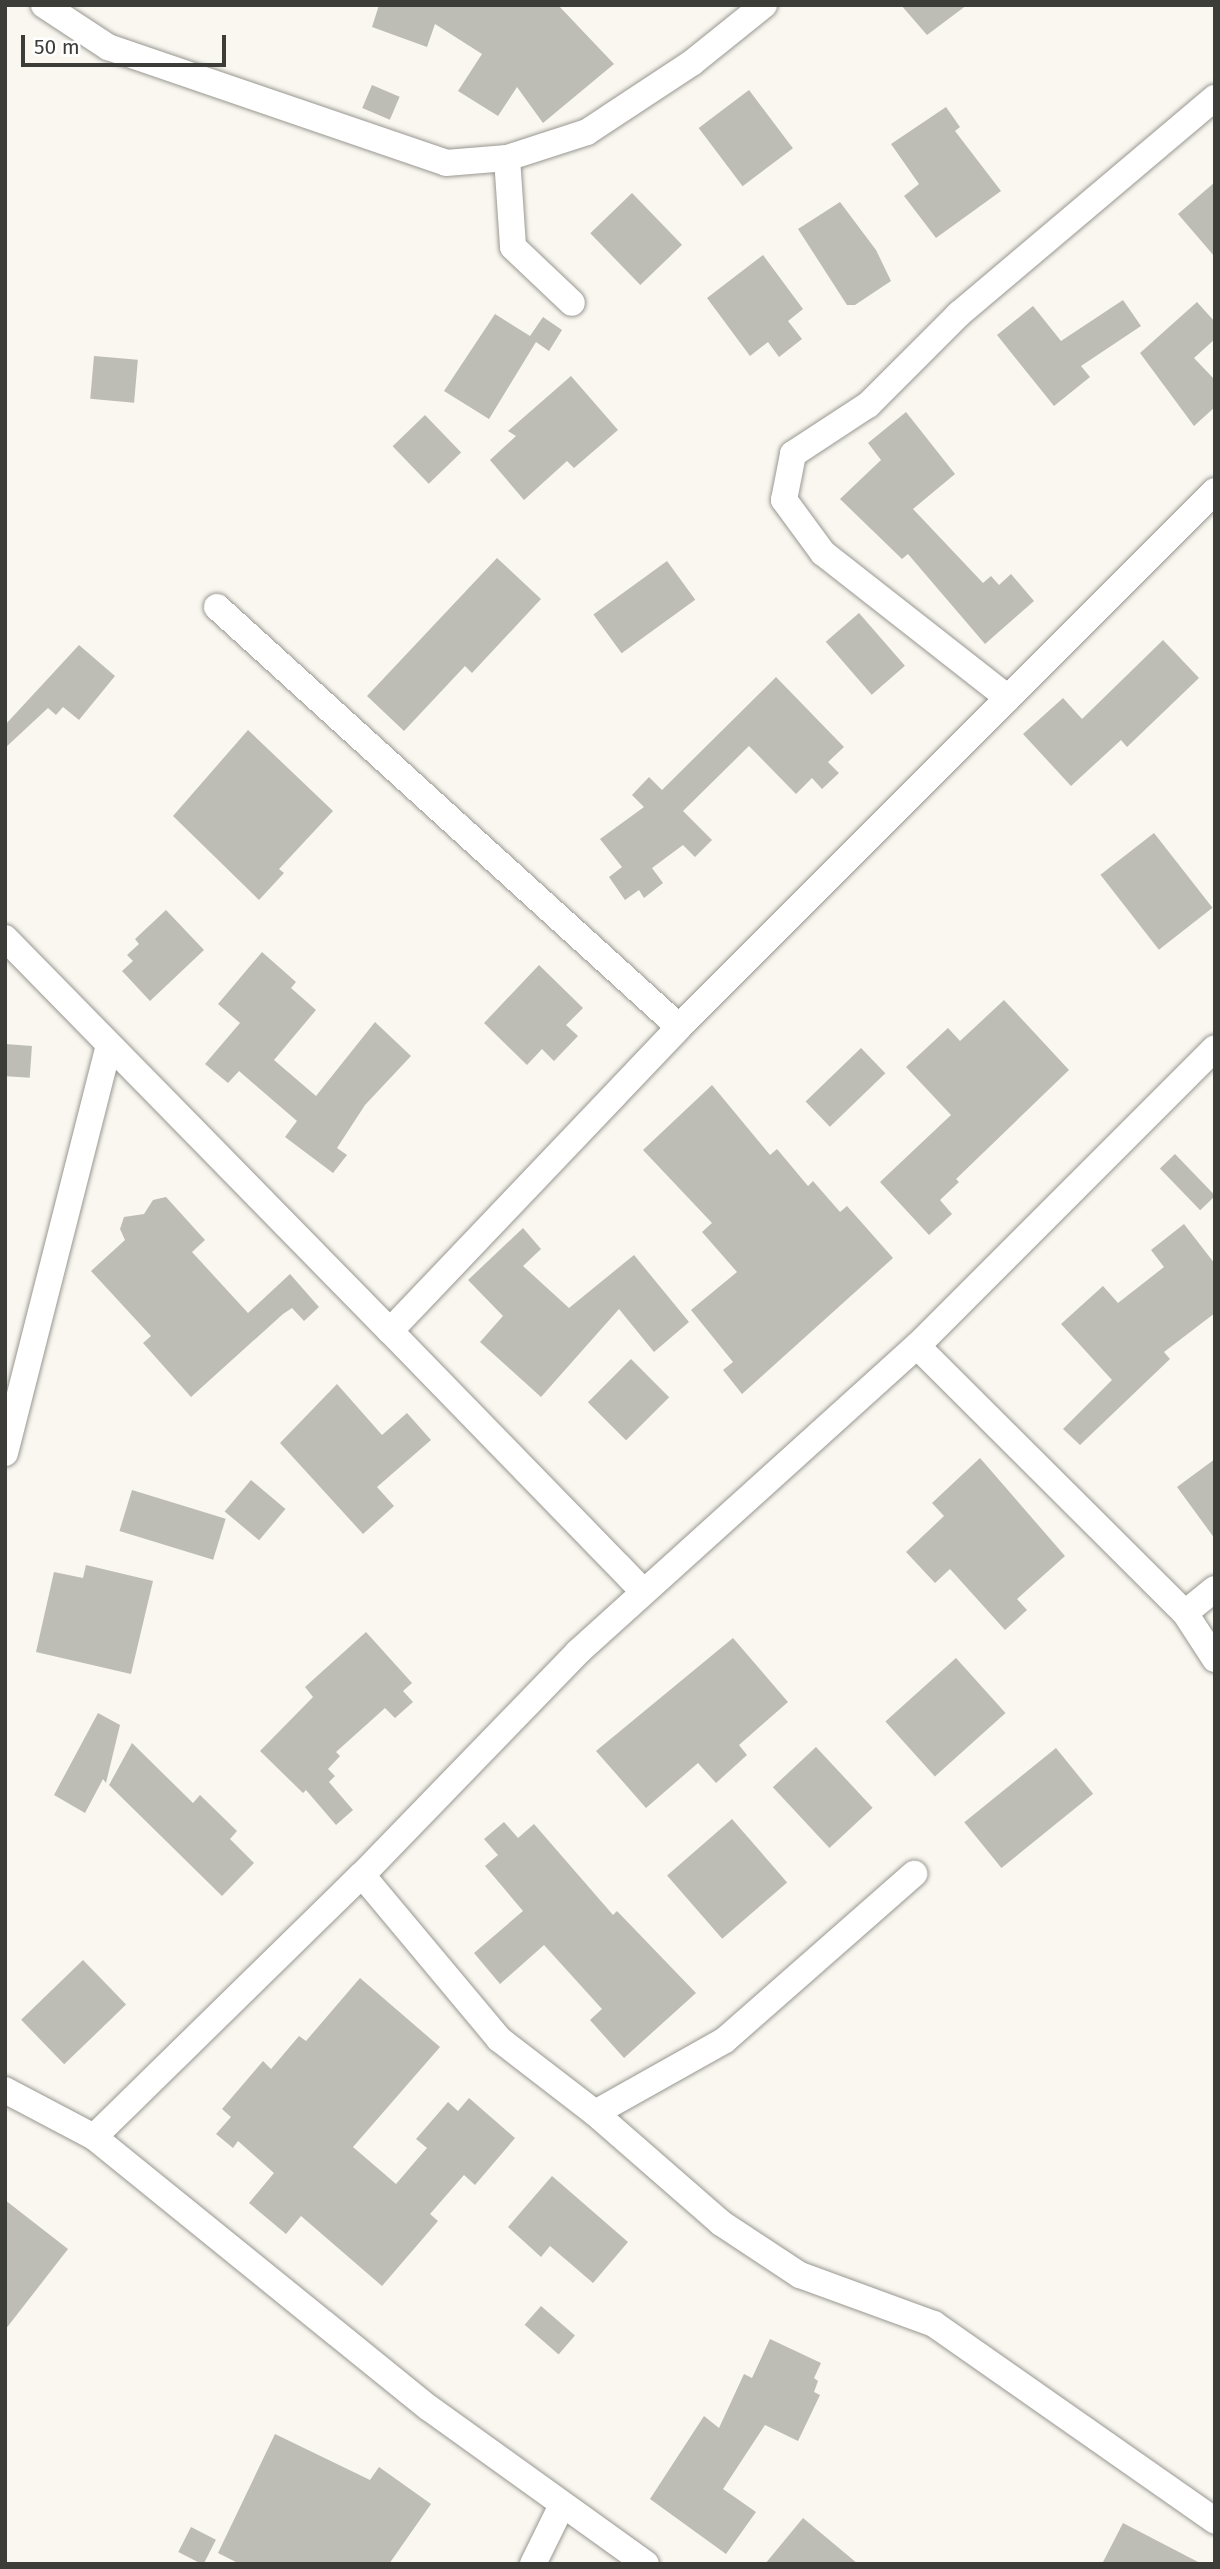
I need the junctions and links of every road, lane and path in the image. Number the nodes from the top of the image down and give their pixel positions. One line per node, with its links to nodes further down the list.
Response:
1 (44, 5): 4 (street)
2 (764, 5): 4 (street)
3 (1215, 98): 8 (street)
4 (507, 158): 5 (street)
5 (572, 303)
6 (1215, 491): 8 (street)
7 (217, 607): 10 (street)
8 (1008, 698): 10 (street)
9 (5, 938): 11 (street)
10 (679, 1027): 13 (street)
11 (108, 1048): 13 (street); 15 (street)
12 (1215, 1048): 14 (street)
13 (390, 1331): 17 (street)
14 (917, 1346): 17 (street); 18 (street)
15 (5, 1453)
16 (1215, 1588): 18 (street)
17 (643, 1591): 21 (street)
18 (1185, 1613): 19 (street)
19 (1215, 1658)
20 (914, 1874): 23 (street)
21 (362, 1875): 23 (street); 24 (street)
22 (5, 2090): 24 (street)
23 (595, 2113): 26 (street)
24 (94, 2137): 25 (street)
25 (561, 2507): 27 (street); 28 (street)
26 (1215, 2521)
27 (533, 2564)
28 (646, 2564)

